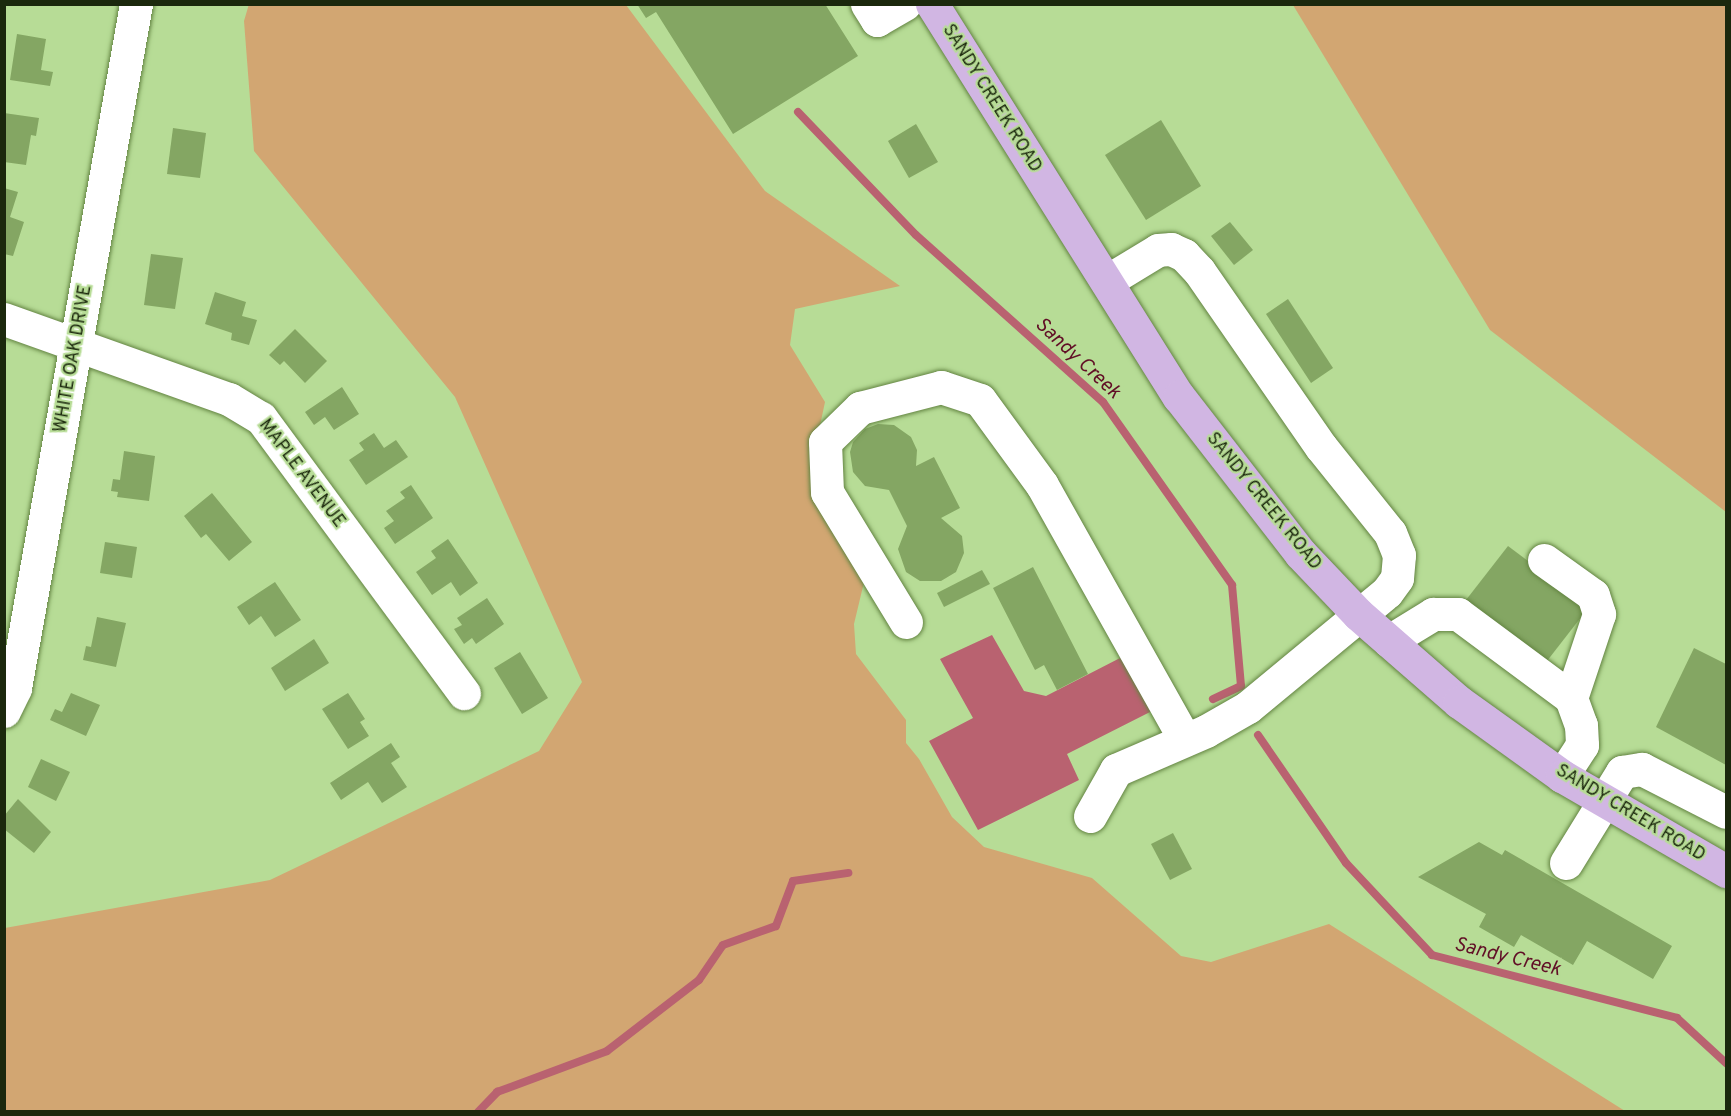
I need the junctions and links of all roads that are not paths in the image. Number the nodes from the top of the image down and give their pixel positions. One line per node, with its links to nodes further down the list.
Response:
1 (136, 4): 7 (street, WHITE OAK DRIVE)
2 (867, 4): 3 (street)
3 (905, 4)
4 (932, 4): 5 (main road, SANDY CREEK ROAD)
5 (1107, 281): 9 (main road, SANDY CREEK ROAD); 9 (street)
6 (4, 319): 7 (street, MAPLE AVENUE)
7 (77, 343): 12 (street, MAPLE AVENUE); 14 (street, WHITE OAK DRIVE)
8 (1544, 560): 13 (street)
9 (1358, 614): 11 (main road, SANDY CREEK ROAD); 15 (street)
10 (906, 622): 15 (street)
11 (1389, 641): 13 (street); 16 (main road, SANDY CREEK ROAD)
12 (464, 693)
13 (1571, 698): 16 (street)
14 (4, 711)
15 (1185, 740): 19 (street)
16 (1562, 776): 17 (main road, SANDY CREEK ROAD)
17 (1602, 800): 18 (street); 20 (street); 21 (main road, SANDY CREEK ROAD)
18 (1726, 812)
19 (1090, 816)
20 (1566, 863)
21 (1726, 871)

